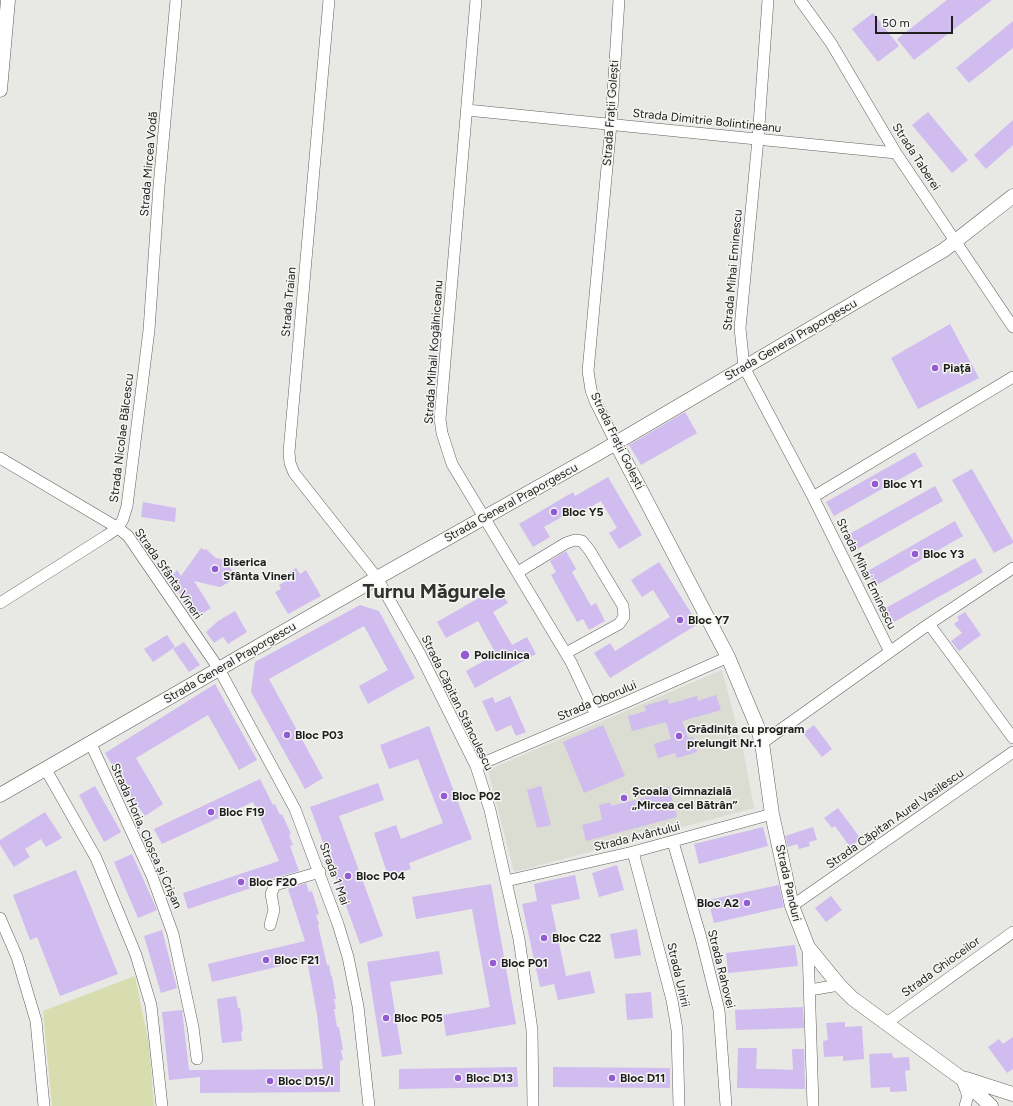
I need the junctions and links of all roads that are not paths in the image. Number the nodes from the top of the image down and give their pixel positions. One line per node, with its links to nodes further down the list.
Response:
1 (8, 0): 8 (main road)
2 (176, 0): 16 (street, Strada Mircea Vodă)
3 (329, 0): 26 (street, Strada Traian)
4 (476, 0): 9 (street, Strada Mihail Kogălniceanu)
5 (619, 0): 10 (street, Strada Frații Golești)
6 (768, 0): 11 (street, Strada Mihai Eminescu)
7 (800, 0): 12 (street, Strada Taberei)
8 (0, 90)
9 (467, 110): 10 (street, Strada Dimitrie Bolintineanu); 22 (street, Strada Mihail Kogălniceanu)
10 (611, 124): 11 (street, Strada Dimitrie Bolintineanu); 19 (street, Strada Frații Golești)
11 (758, 139): 12 (street, Strada Dimitrie Bolintineanu); 17 (street, Strada Mihai Eminescu)
12 (896, 153): 14 (street, Strada Taberei)
13 (1013, 196): 14 (main road, Strada General Praporgescu)
14 (957, 241): 15 (street, Strada Taberei); 17 (main road, Strada General Praporgescu)
15 (1013, 326)
16 (149, 330): 23 (street, Strada Nicolae Bălcescu)
17 (744, 367): 19 (main road, Strada General Praporgescu); 21 (street, Strada Mihai Eminescu)
18 (1013, 377): 21 (street)
19 (616, 443): 22 (main road, Strada General Praporgescu); 31 (main road, Strada Frații Golești)
20 (0, 458): 23 (street, Strada Sfânta Vineri)
21 (813, 497): 29 (street, Strada Mihai Eminescu)
22 (485, 518): 25 (street, Strada Mihail Kogălniceanu); 26 (main road, Strada General Praporgescu)
23 (118, 528): 27 (street); 32 (street, Strada Sfânta Vineri)
24 (1013, 568): 28 (street)
25 (518, 572): 30 (street, Strada Mihail Kogălniceanu); 30 (street)
26 (377, 578): 32 (main road, Strada General Praporgescu); 39 (street, Strada Căpitan Stănculescu)
27 (0, 603)
28 (929, 624): 29 (street); 34 (street)
29 (890, 652): 36 (street)
30 (566, 653): 33 (street, Strada Mihail Kogălniceanu)
31 (728, 657): 33 (street, Strada Oborului); 36 (main road, Strada Frații Golești)
32 (219, 669): 35 (main road, Strada General Praporgescu); 45 (street, Strada 1 Mai)
33 (596, 715): 39 (street, Strada Oborului)
34 (1013, 738)
35 (90, 742): 40 (main road, Strada General Praporgescu); 55 (street, Strada Horia, Cloșca și Crișan)
36 (762, 743): 38 (main road, Strada Frații Golești)
37 (1013, 752): 47 (street, Strada Căpitan Aurel Vasilescu)
38 (764, 760): 42 (main road, Strada Panduri)
39 (476, 766): 46 (street, Strada Căpitan Stănculescu)
40 (45, 768): 41 (main road, Strada General Praporgescu); 59 (street)
41 (0, 796)
42 (772, 814): 43 (street, Strada Avântului); 47 (main road, Strada Panduri)
43 (673, 842): 44 (street, Strada Avântului); 63 (street, Strada Rahovei)
44 (633, 852): 46 (street, Strada Avântului); 62 (street, Strada Unirii)
45 (320, 872): 49 (street); 60 (street, Strada 1 Mai)
46 (506, 881): 61 (street, Strada Căpitan Stănculescu)
47 (792, 906): 51 (main road, Strada Panduri)
48 (0, 918): 58 (street)
49 (270, 925)
50 (1013, 932): 54 (street, Strada Ghioceilor)
51 (808, 947): 52 (main road, Strada Panduri); 53 (street)
52 (839, 985): 53 (street); 54 (main road, Strada Panduri)
53 (810, 990): 64 (street)
54 (885, 1024): 56 (main road, Strada Panduri)
55 (197, 1058)
56 (961, 1078): 57 (main road, Strada Panduri); 65 (street); 66 (main road, Strada Panduri)
57 (1013, 1094)
58 (44, 1106)
59 (162, 1106)
60 (369, 1106)
61 (533, 1106)
62 (678, 1106)
63 (726, 1106)
64 (813, 1106)
65 (966, 1106)
66 (991, 1106)

